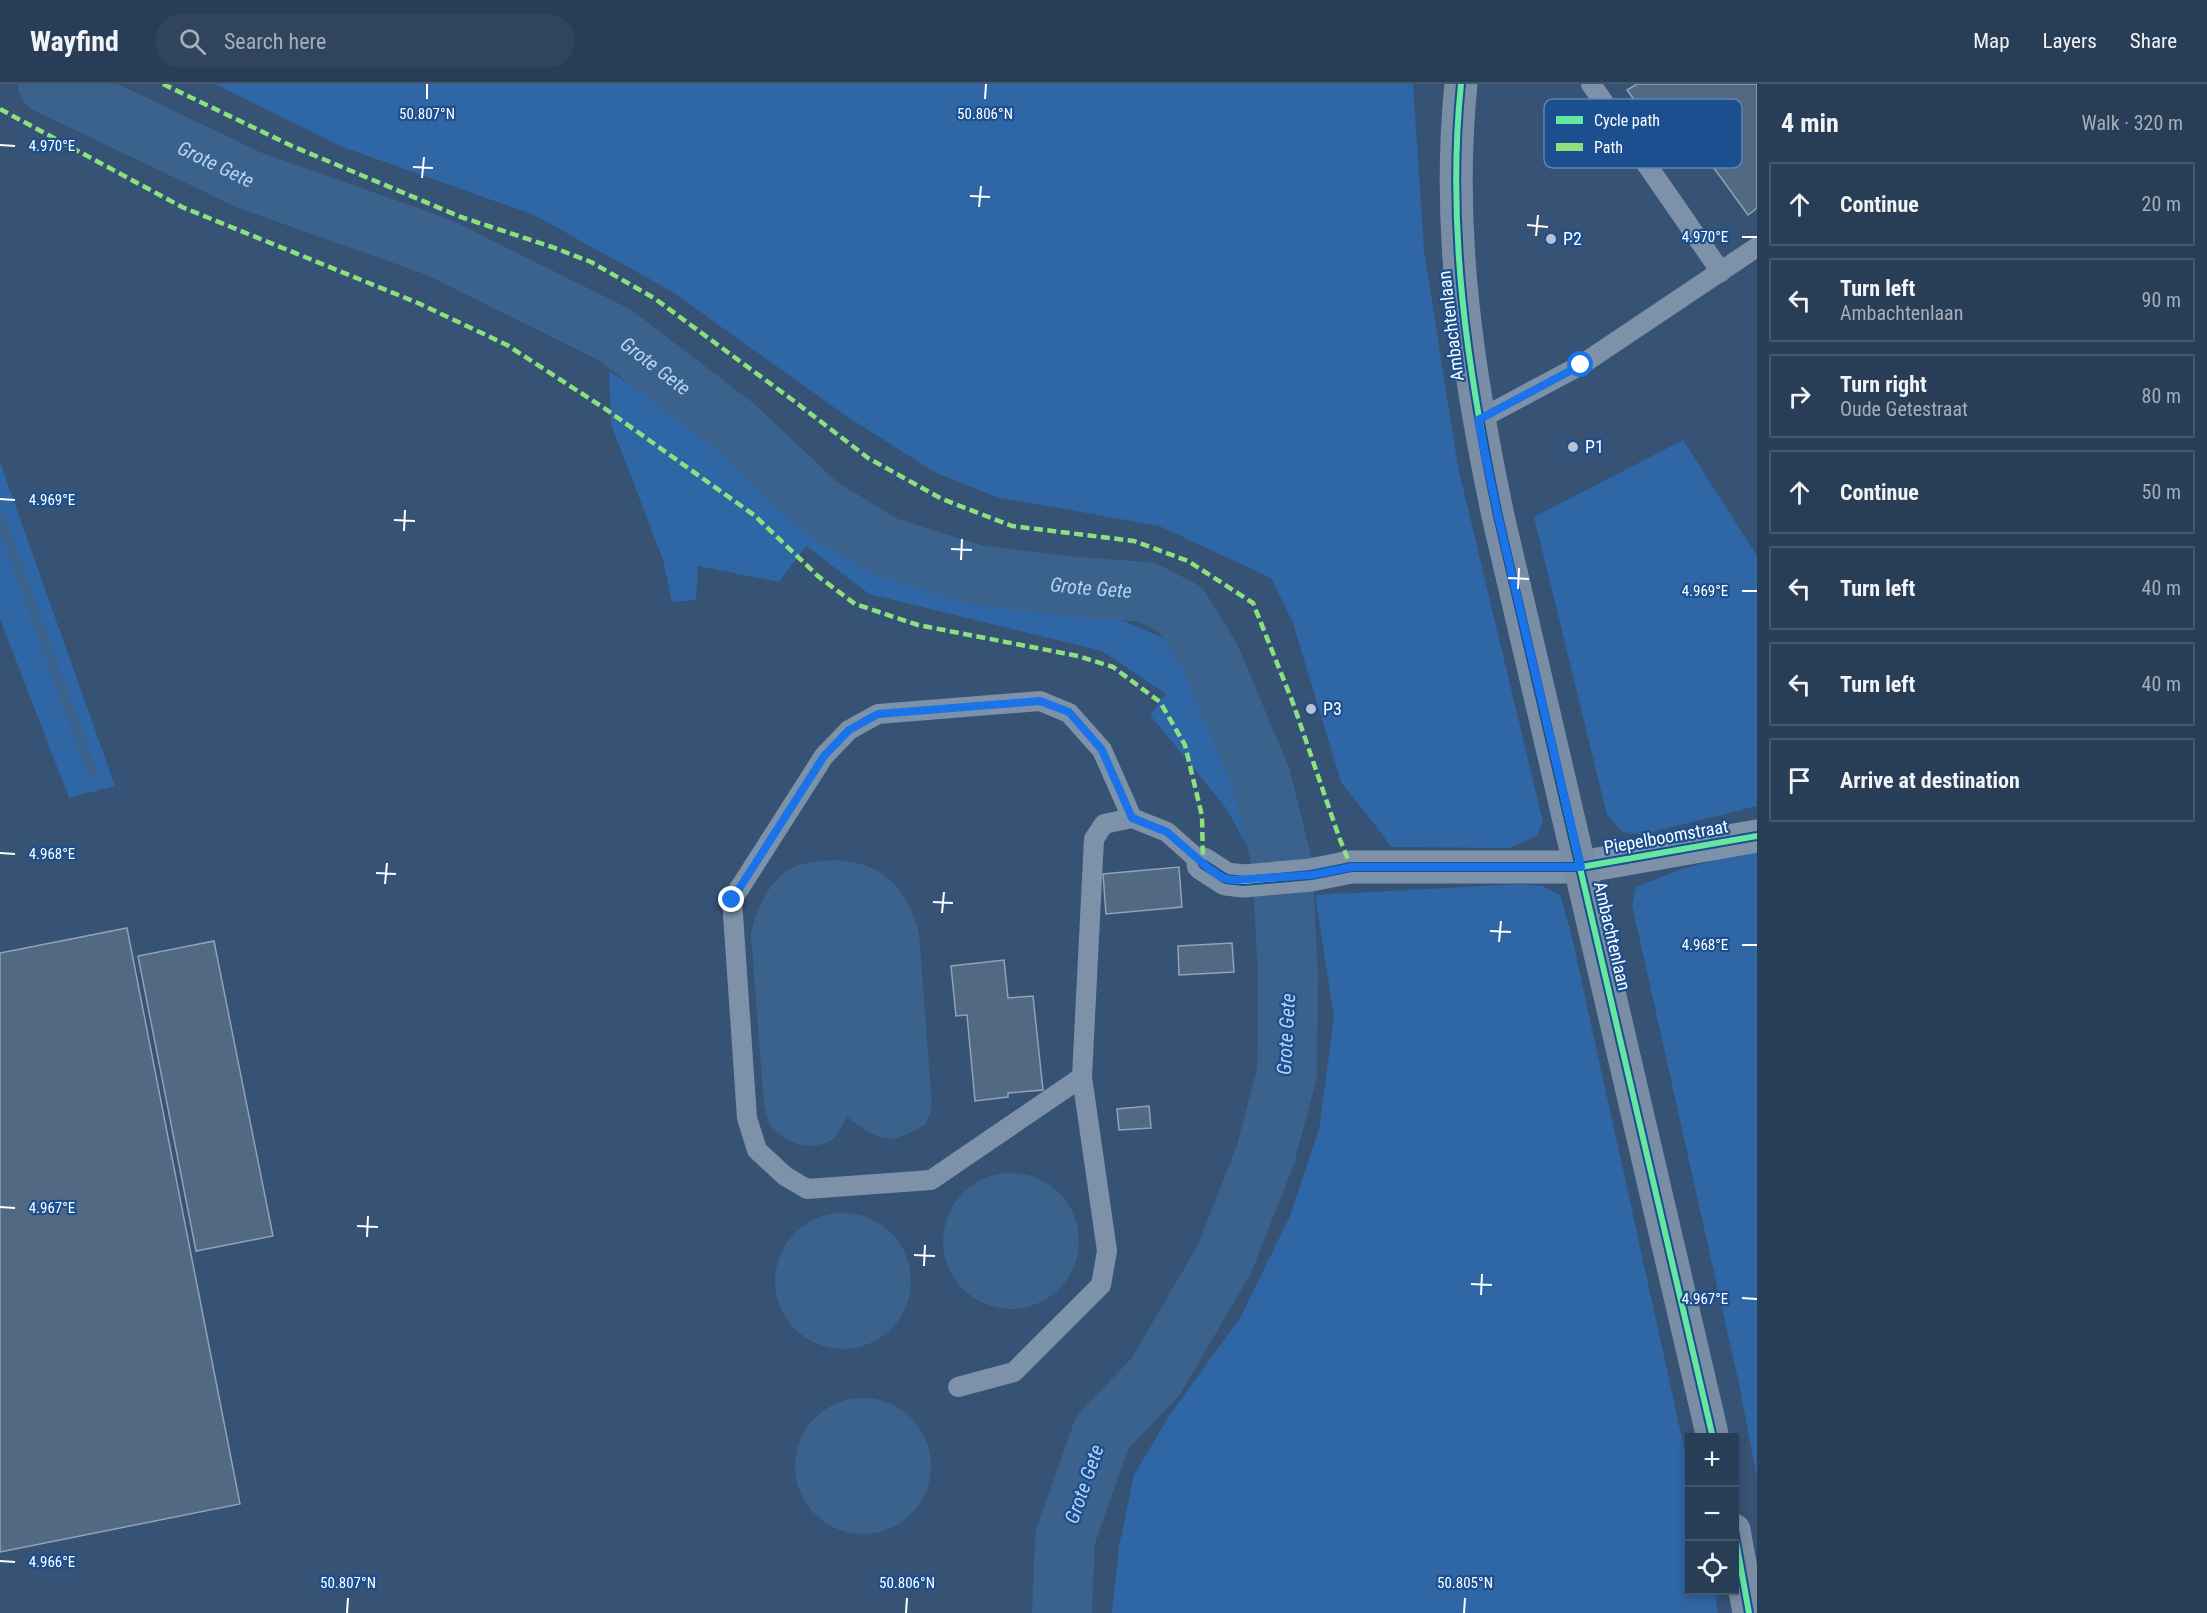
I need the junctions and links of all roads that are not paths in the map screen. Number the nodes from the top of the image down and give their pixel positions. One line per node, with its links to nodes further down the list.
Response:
1 (1461, 84): 7 (street, Ambachtenlaan)
2 (1592, 84): 3 (lane)
3 (1602, 99)
4 (1650, 168): 6 (lane)
5 (1757, 247): 6 (lane)
6 (1721, 272): 7 (lane)
7 (1478, 420): 11 (street, Ambachtenlaan)
8 (1132, 818): 10 (lane); 12 (lane); 12 (lane)
9 (1757, 837): 11 (street, Piepelboomstraat)
10 (1203, 864): 11 (street, Piepelboomstraat)
11 (1581, 867): 14 (street, Ambachtenlaan)
12 (1082, 1077): 13 (lane)
13 (958, 1387)
14 (1712, 1433)
15 (1736, 1541): 16 (street)
16 (1749, 1613)

